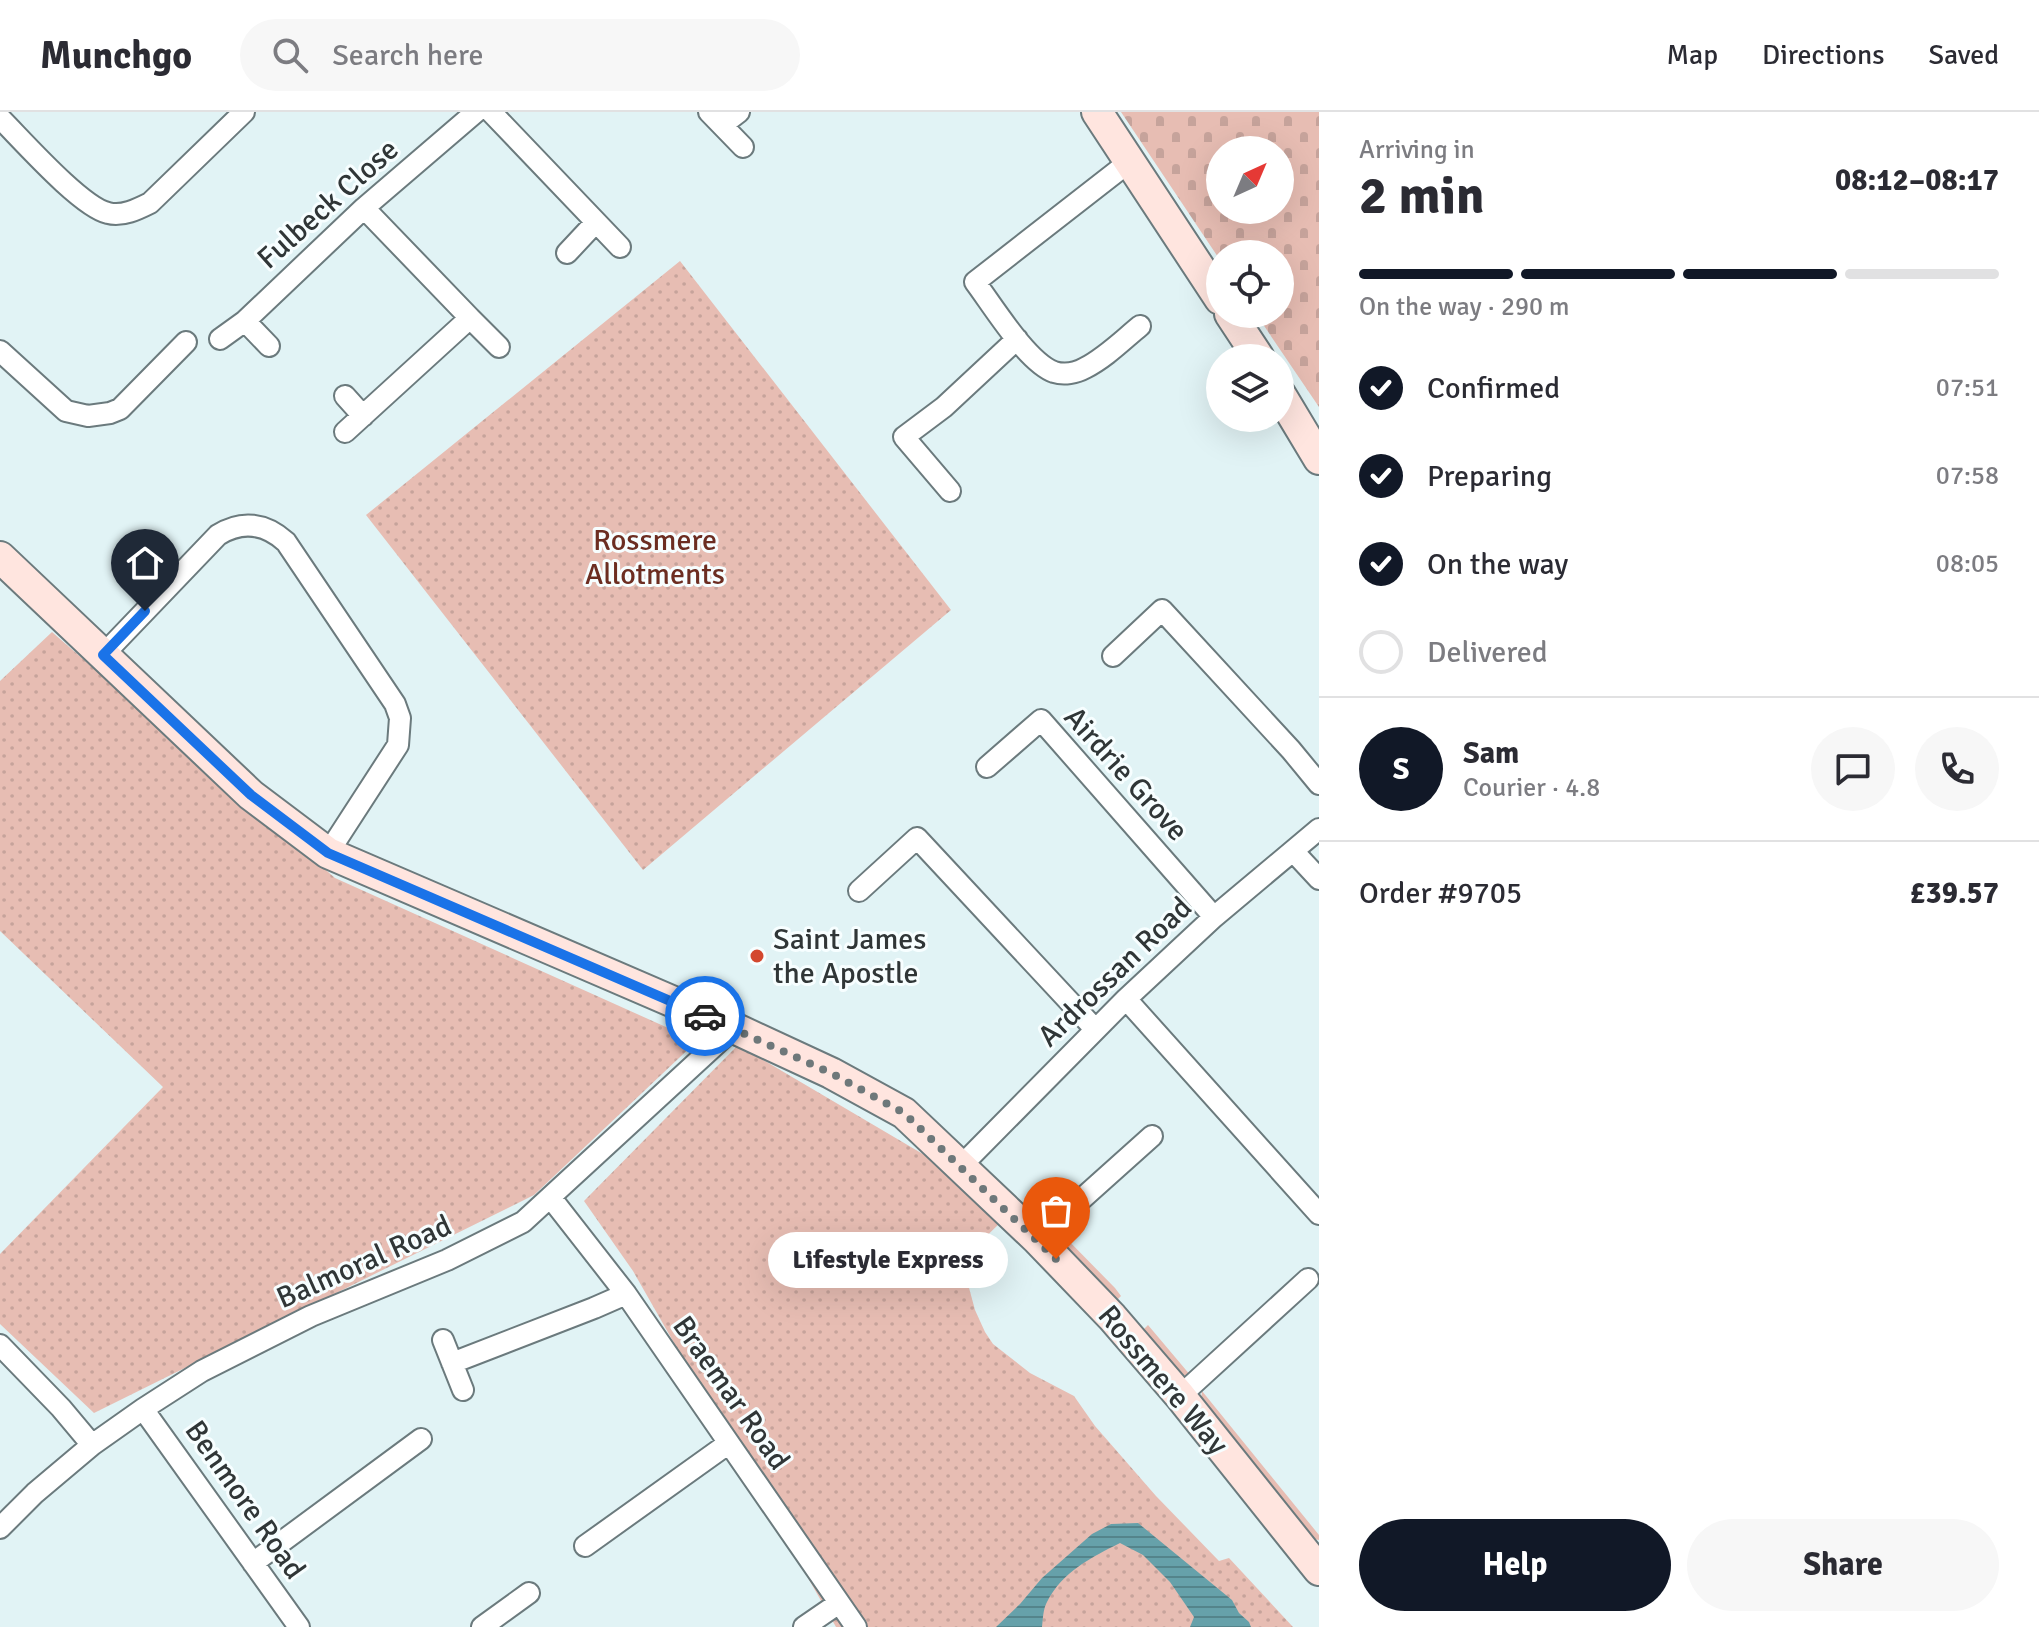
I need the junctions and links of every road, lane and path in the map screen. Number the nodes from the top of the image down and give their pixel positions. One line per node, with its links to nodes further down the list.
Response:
1 (244, 112): 6 (street)
2 (476, 112): 10 (street, Fulbeck Close)
3 (491, 112): 11 (street)
4 (739, 112): 7 (street)
5 (1097, 112): 9 (street)
6 (0, 118)
7 (716, 119): 8 (street)
8 (743, 147)
9 (1129, 162): 14 (street); 19 (street)
10 (364, 208): 15 (street); 16 (street, Fulbeck Close)
11 (596, 222): 12 (street); 13 (street)
12 (620, 247)
13 (567, 253)
14 (1206, 278)
15 (470, 318): 22 (street); 25 (street)
16 (245, 321): 18 (street, Fulbeck Close); 21 (street)
17 (1140, 326): 19 (street)
18 (220, 339)
19 (1017, 339): 29 (street)
20 (186, 342): 23 (street)
21 (269, 346)
22 (499, 347)
23 (0, 351)
24 (345, 396): 25 (street)
25 (363, 416): 27 (street)
26 (1294, 417): 28 (street)
27 (345, 432)
28 (1319, 459)
29 (950, 491)
30 (0, 557): 31 (street, Rossmere Way)
31 (103, 655): 37 (street, Rossmere Way); 37 (street)
32 (1113, 656): 34 (street)
33 (987, 767): 40 (street, Airdrie Grove)
34 (1319, 784)
35 (1319, 829): 36 (street, Ardrossan Road)
36 (1293, 851): 38 (street); 40 (street, Ardrossan Road)
37 (328, 853): 42 (street, Rossmere Way)
38 (1319, 879)
39 (859, 891): 43 (street)
40 (1214, 917): 41 (street, Ardrossan Road)
41 (1126, 999): 43 (street, Ardrossan Road); 47 (street)
42 (734, 1028): 45 (street, Rossmere Way); 46 (street, Balmoral Road)
43 (1095, 1029): 45 (street, Ardrossan Road)
44 (1152, 1136): 48 (street)
45 (960, 1167): 48 (street, Rossmere Way)
46 (551, 1198): 50 (street, Braemar Road); 56 (street, Balmoral Road)
47 (1319, 1214)
48 (1037, 1239): 55 (street, Rossmere Way)
49 (1308, 1279): 55 (street)
50 (626, 1294): 53 (street); 58 (street, Braemar Road)
51 (443, 1340): 53 (street)
52 (0, 1345): 59 (street)
53 (452, 1363): 54 (street)
54 (463, 1390)
55 (1180, 1396): 62 (street, Rossmere Way)
56 (143, 1409): 59 (street, Balmoral Road); 63 (street, Benmore Road)
57 (421, 1439): 63 (street)
58 (729, 1443): 61 (street); 65 (street, Braemar Road)
59 (92, 1445): 60 (street, Balmoral Road)
60 (0, 1528)
61 (585, 1546)
62 (1316, 1562)
63 (253, 1563): 66 (street, Benmore Road)
64 (529, 1593): 67 (street)
65 (839, 1603): 68 (street); 69 (street, Braemar Road)
66 (299, 1627)
67 (482, 1627)
68 (804, 1627)
69 (856, 1627)

